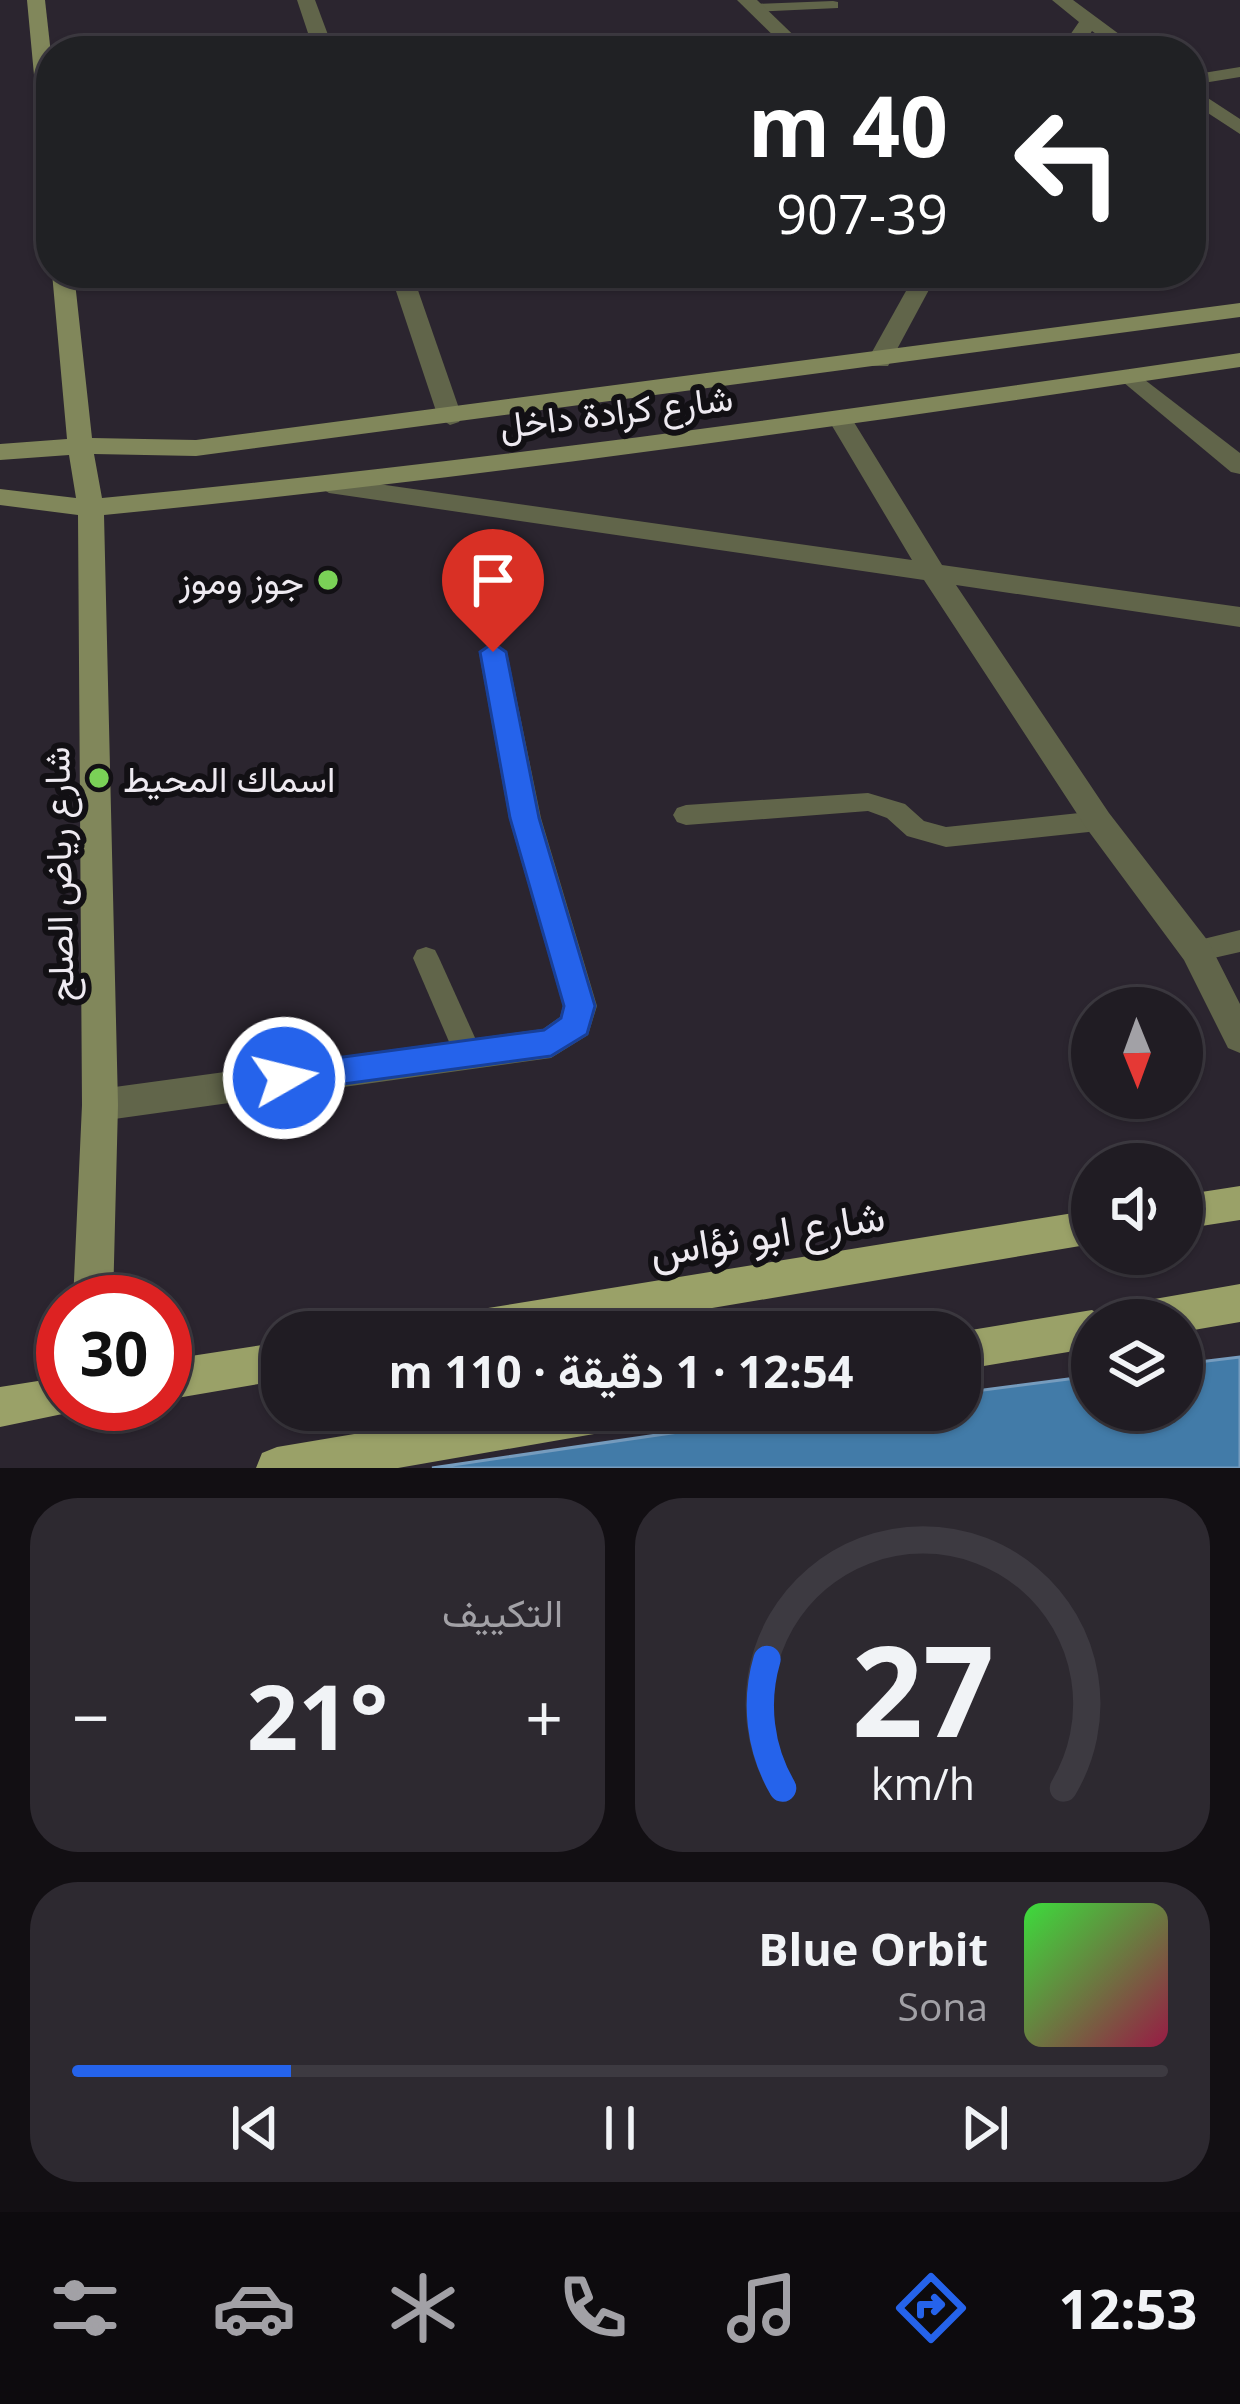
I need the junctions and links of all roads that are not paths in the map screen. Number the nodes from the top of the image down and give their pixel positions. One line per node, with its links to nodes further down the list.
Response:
1 (36, 0): 7 (main road)
2 (306, 0): 8 (street)
3 (1061, 0): 6 (street)
4 (750, 4): 5 (lane); 9 (street)
5 (833, 5)
6 (1089, 21): 10 (street); 11 (street)
7 (40, 36)
8 (319, 36)
9 (784, 36)
10 (1079, 36)
11 (1110, 36)
12 (1240, 72): 13 (lane)
13 (1206, 78)
14 (1206, 104): 15 (street)
15 (1240, 128)
16 (64, 288): 25 (main road, شارع رياض الصلح)
17 (406, 288): 23 (street)
18 (919, 288): 21 (street)
19 (1240, 310): 21 (main road, شارع كرادة داخل)
20 (1240, 360): 22 (main road, شارع كرادة داخل)
21 (879, 361): 23 (main road, شارع كرادة داخل)
22 (1132, 376): 24 (main road, شارع كرادة داخل); 27 (street)
23 (450, 417): 25 (main road, شارع كرادة داخل)
24 (840, 419): 28 (main road, شارع كرادة داخل); 31 (street)
25 (80, 446): 26 (main road, شارع كرادة داخل); 30 (main road, شارع رياض الصلح)
26 (0, 452)
27 (1240, 466)
28 (329, 484): 30 (main road, شارع كرادة داخل); 31 (street)
29 (0, 497): 30 (main road, شارع كرادة داخل)
30 (91, 508): 41 (main road, شارع رياض الصلح)
31 (932, 572): 32 (street); 35 (street)
32 (1240, 617)
33 (493, 652): 40 (street)
34 (686, 814): 35 (lane)
35 (1098, 821): 37 (street)
36 (1240, 941): 37 (lane)
37 (1196, 951): 39 (street)
38 (426, 958): 40 (lane)
39 (1240, 1038)
40 (467, 1052): 41 (street)
41 (100, 1105): 45 (main road, شارع رياض الصلح)
42 (1240, 1203): 43 (main road)
43 (1203, 1209)
44 (1071, 1230): 48 (main road, شارع ابو نؤاس)
45 (94, 1275)
46 (1240, 1304): 47 (main road)
47 (1203, 1310)
48 (585, 1311)
49 (1071, 1332): 50 (main road)
50 (981, 1348)
51 (261, 1364): 52 (main road)
52 (192, 1376)
53 (36, 1401): 54 (main road)
54 (0, 1407)
55 (494, 1431): 56 (main road)
56 (278, 1468)

